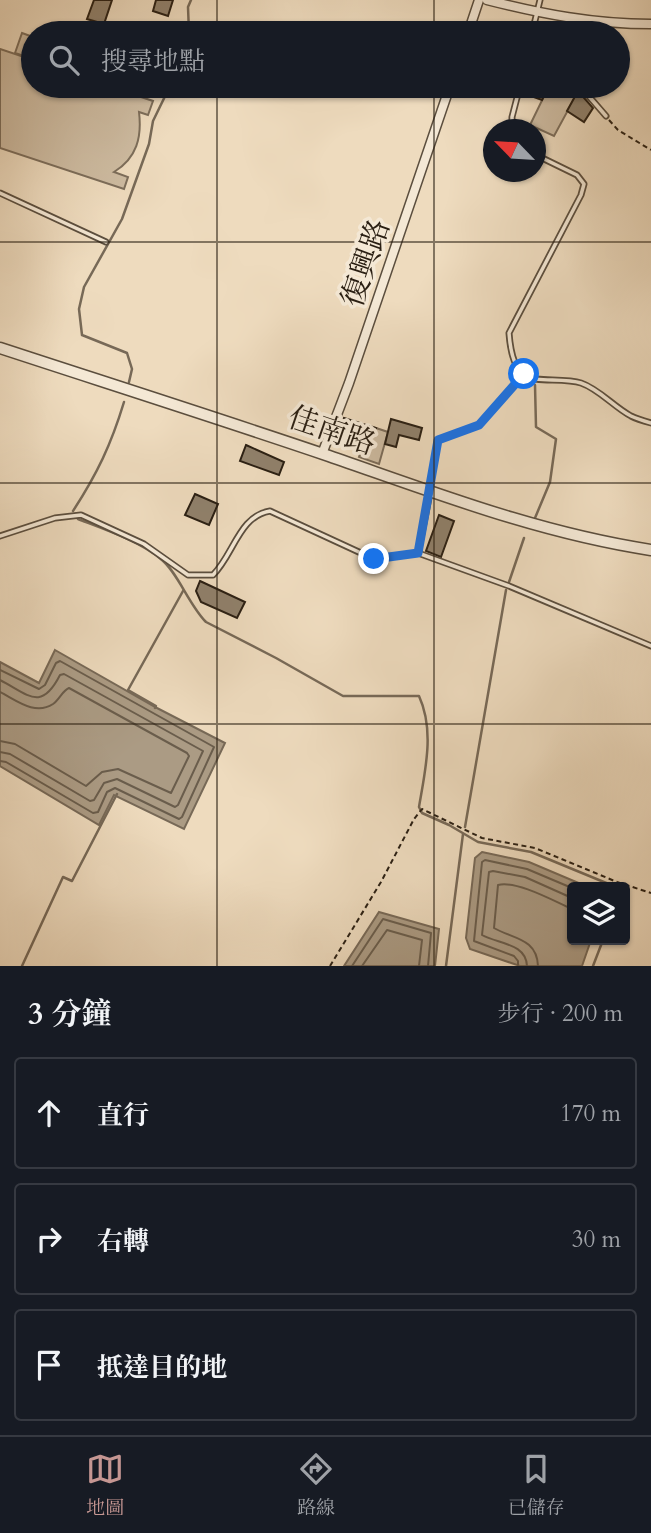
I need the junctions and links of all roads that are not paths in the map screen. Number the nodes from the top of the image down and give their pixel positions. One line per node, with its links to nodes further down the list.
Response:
1 (479, 0): 5 (street)
2 (487, 0): 4 (street)
3 (540, 0): 4 (lane)
4 (536, 13): 6 (lane); 7 (street)
5 (472, 21)
6 (534, 21)
7 (581, 21)
8 (630, 23): 9 (street)
9 (651, 24)
10 (446, 98): 20 (street, 復興路)
11 (517, 98): 14 (lane)
12 (590, 98): 13 (lane)
13 (606, 116)
14 (512, 119)
15 (546, 160): 19 (lane)
16 (0, 193): 17 (lane)
17 (106, 242)
18 (0, 348): 20 (street, 佳南路)
19 (651, 423)
20 (322, 454): 21 (street, 佳南路)
21 (430, 491): 23 (street, 佳南路); 24 (lane)
22 (0, 536): 24 (lane)
23 (651, 550)
24 (418, 553): 25 (lane)
25 (651, 646)

